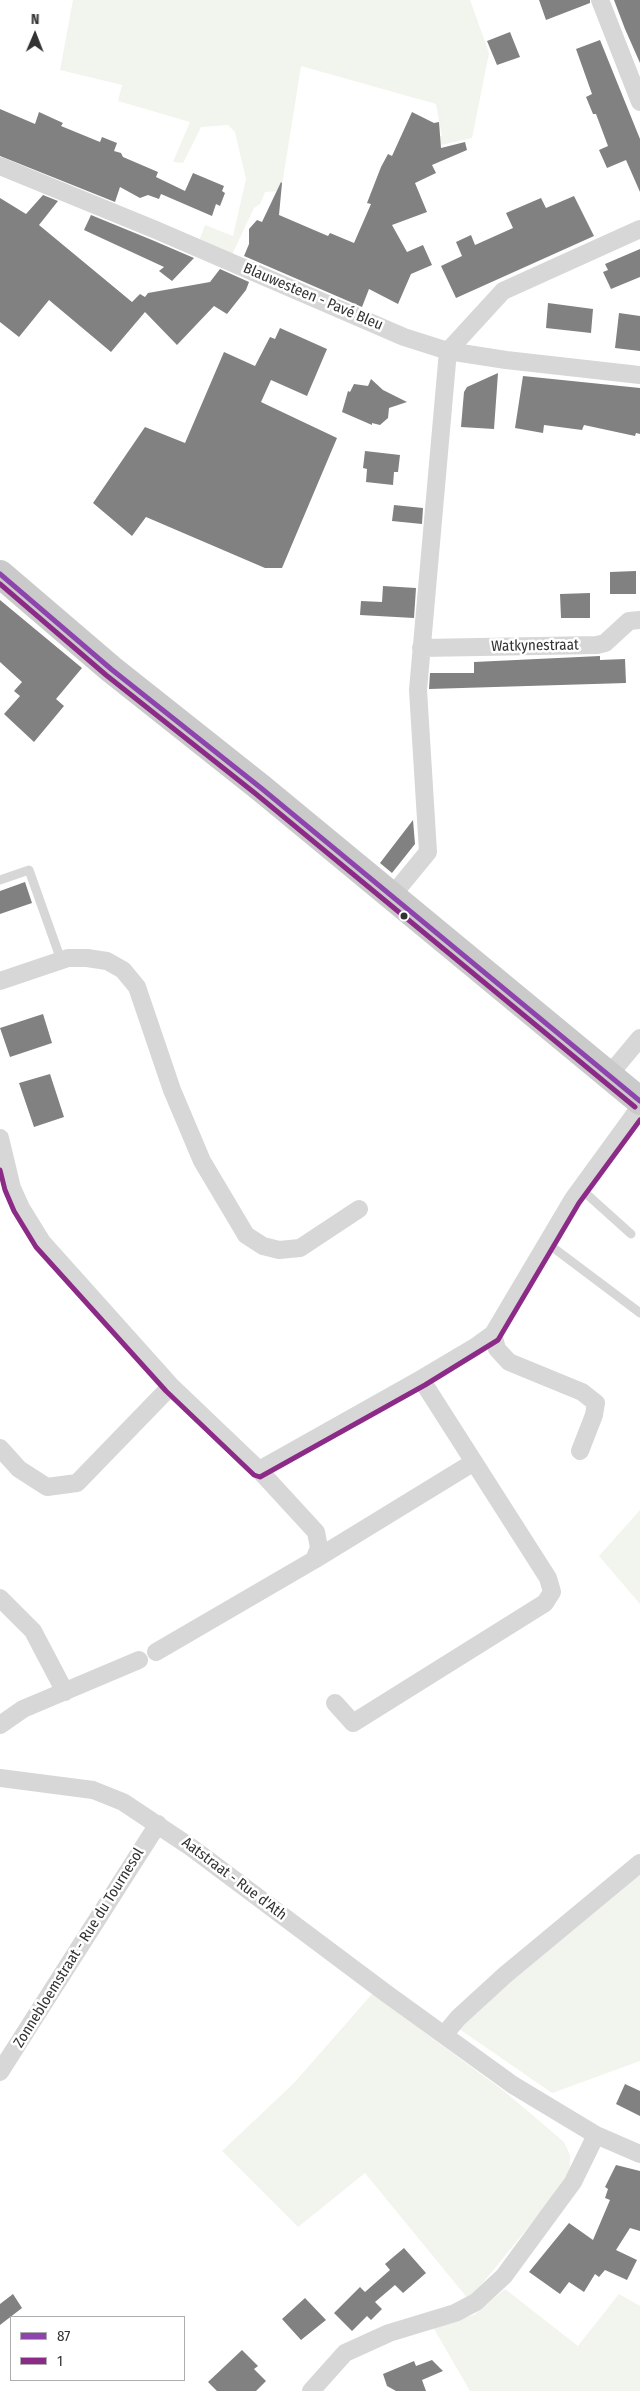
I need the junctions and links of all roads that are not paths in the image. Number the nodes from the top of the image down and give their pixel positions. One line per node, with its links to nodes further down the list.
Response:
1 (600, 0): 2 (street)
2 (640, 102)
3 (0, 166): 5 (street, Blauwesteen - Pavé Bleu)
4 (640, 229): 5 (street)
5 (448, 351): 6 (street, Blauwesteen - Pavé Bleu); 9 (street)
6 (640, 375)
7 (0, 574): 11 (main road)
8 (640, 620): 9 (street, Watkynestraat)
9 (421, 648): 11 (street)
10 (0, 880): 12 (lane)
11 (391, 897): 15 (main road)
12 (61, 960): 13 (street); 21 (street)
13 (0, 981)
14 (640, 1038): 15 (street)
15 (609, 1074): 16 (main road)
16 (640, 1101)
17 (640, 1106): 20 (street)
18 (0, 1138): 19 (street)
19 (6, 1186): 27 (street)
20 (581, 1189): 22 (lane); 23 (street)
21 (359, 1209)
22 (631, 1234)
23 (547, 1243): 24 (lane); 25 (street)
24 (640, 1313)
25 (493, 1334): 26 (street); 29 (street)
26 (421, 1379): 30 (street); 31 (street)
27 (171, 1386): 28 (street); 31 (street)
28 (0, 1448)
29 (580, 1451)
30 (474, 1462): 32 (street); 37 (street)
31 (259, 1470): 32 (street)
32 (314, 1560): 34 (street)
33 (0, 1598): 36 (street)
34 (156, 1652)
35 (139, 1660): 36 (street)
36 (65, 1692): 38 (street)
37 (335, 1703)
38 (0, 1725)
39 (0, 1778): 40 (street, Aatstraat - Rue d'Ath)
40 (158, 1824): 42 (street, Aatstraat - Rue d'Ath); 43 (street, Zonnebloemstraat - Rue du Tournesol)
41 (640, 1863): 42 (street)
42 (444, 2035): 44 (street, Aatstraat - Rue d'Ath)
43 (0, 2072)
44 (596, 2135): 45 (street, Aatstraat - Rue d'Ath); 46 (street)
45 (640, 2154)
46 (311, 2391)

